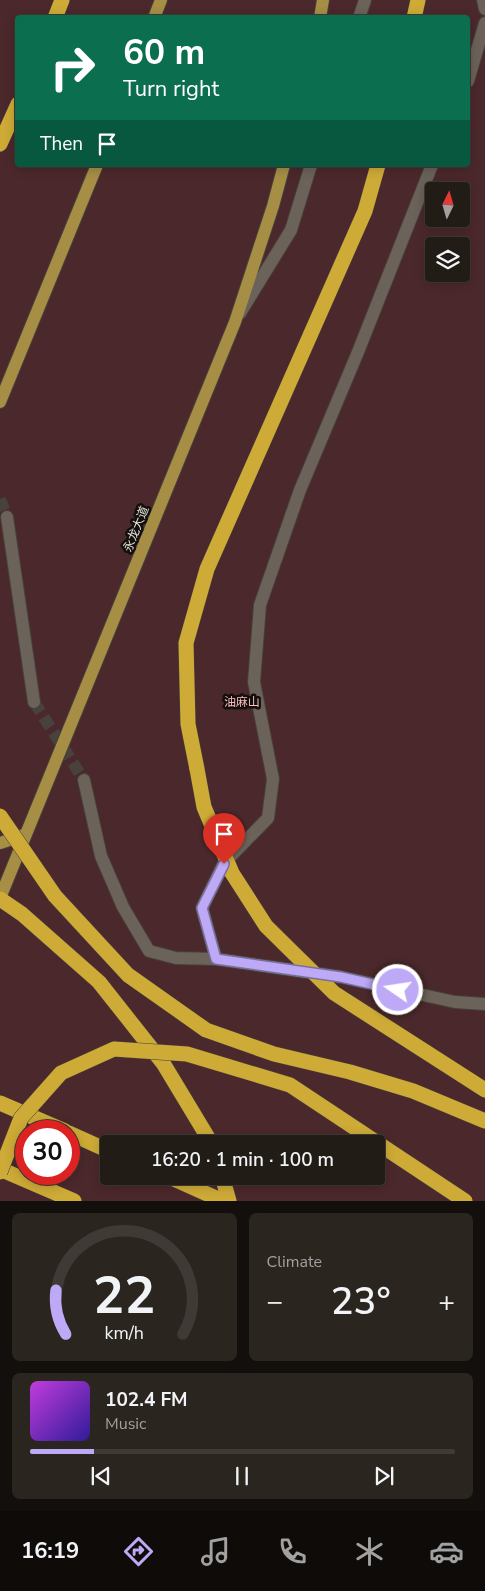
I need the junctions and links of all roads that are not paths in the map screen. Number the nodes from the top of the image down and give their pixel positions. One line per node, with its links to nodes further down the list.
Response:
1 (62, 0): 7 (highway)
2 (161, 0): 8 (main road)
3 (323, 0): 9 (main road)
4 (365, 0): 10 (street)
5 (483, 0): 6 (street)
6 (485, 10)
7 (56, 15)
8 (155, 15)
9 (320, 15)
10 (360, 15)
11 (485, 23): 12 (street)
12 (470, 74)
13 (15, 111): 14 (highway)
14 (0, 144)
15 (96, 167): 21 (main road)
16 (283, 167): 20 (main road, 永龙大道)
17 (310, 167): 20 (street)
18 (377, 167): 31 (highway, bridge)
19 (431, 167): 29 (street)
20 (235, 322): 26 (main road, 永龙大道)
21 (0, 402)
22 (7, 517): 23 (street)
23 (34, 702)
24 (84, 780): 29 (street)
25 (0, 816): 34 (highway, bridge)
26 (26, 834): 27 (main road); 28 (main road, 永龙大道)
27 (0, 843)
28 (0, 898): 35 (highway)
29 (216, 959): 30 (street)
30 (485, 1004)
31 (485, 1090)
32 (0, 1103): 33 (highway)
33 (39, 1120)
34 (485, 1121)
35 (206, 1135)
36 (80, 1138): 37 (highway)
37 (100, 1147)
38 (0, 1170): 41 (highway); 44 (highway, bridge)
39 (187, 1185): 42 (highway)
40 (225, 1185): 43 (highway)
41 (74, 1201)
42 (223, 1201)
43 (229, 1201)
44 (465, 1201)

